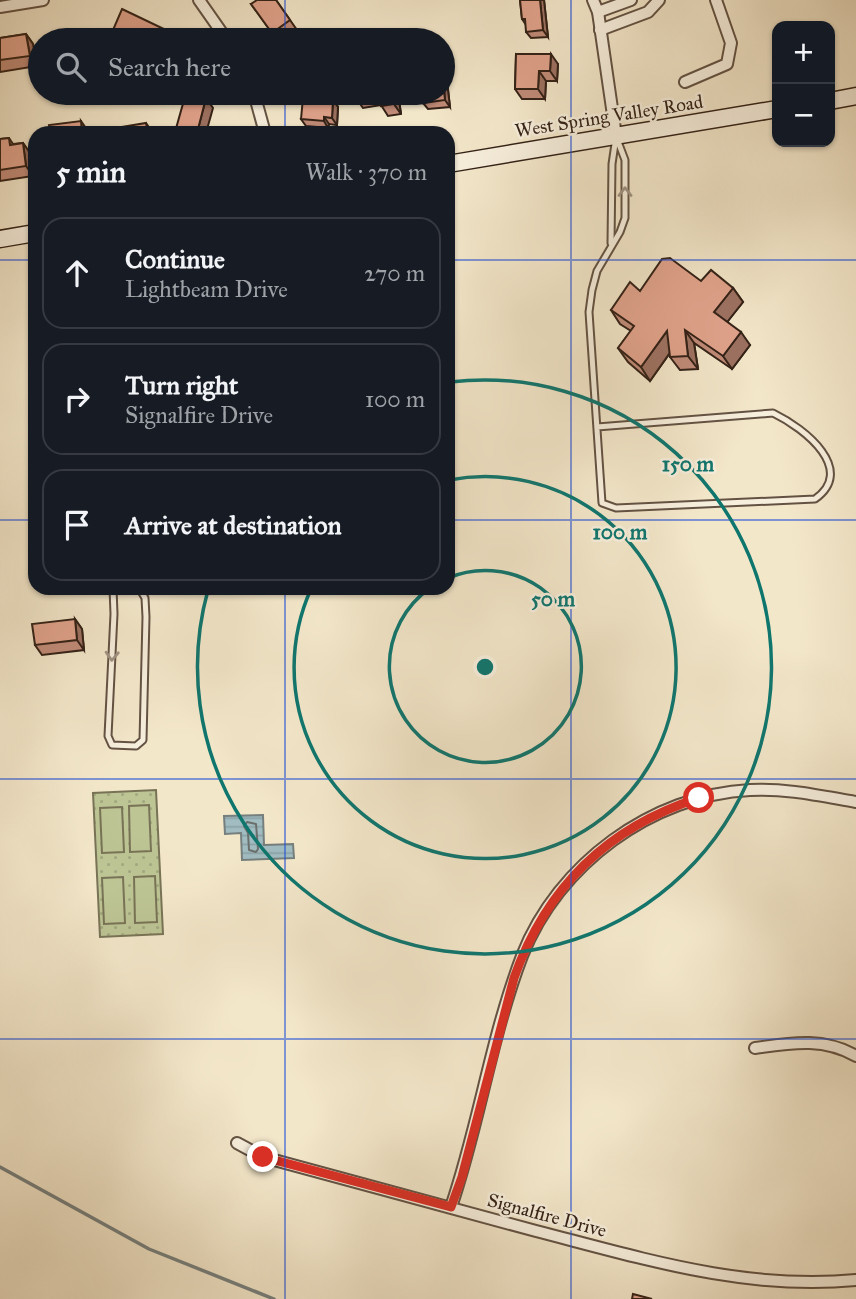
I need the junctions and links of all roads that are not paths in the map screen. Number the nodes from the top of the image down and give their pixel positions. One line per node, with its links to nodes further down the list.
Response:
1 (43, 0): 7 (street)
2 (593, 0): 8 (street)
3 (631, 0): 8 (street)
4 (659, 0): 10 (street)
5 (716, 0): 11 (street)
6 (203, 1): 9 (street)
7 (0, 7)
8 (598, 12): 10 (street)
9 (220, 28)
10 (600, 30): 17 (street)
11 (685, 82)
12 (856, 96): 13 (street)
13 (835, 100)
14 (257, 105): 16 (street)
15 (772, 110): 17 (street, West Spring Valley Road)
16 (263, 126)
17 (616, 136): 18 (street, West Spring Valley Road); 21 (lane); 21 (lane, one-way to 17)
18 (455, 163)
19 (28, 234): 20 (street)
20 (0, 239)
21 (611, 246): 22 (lane)
22 (597, 427): 23 (lane); 24 (lane)
23 (829, 449)
24 (832, 492)
25 (113, 595): 26 (lane, one-way to 26)
26 (143, 595)
27 (856, 802): 31 (street)
28 (755, 1048): 29 (street)
29 (856, 1056)
30 (237, 1143): 31 (street, Signalfire Drive)
31 (451, 1207): 32 (street, Signalfire Drive)
32 (856, 1280)

